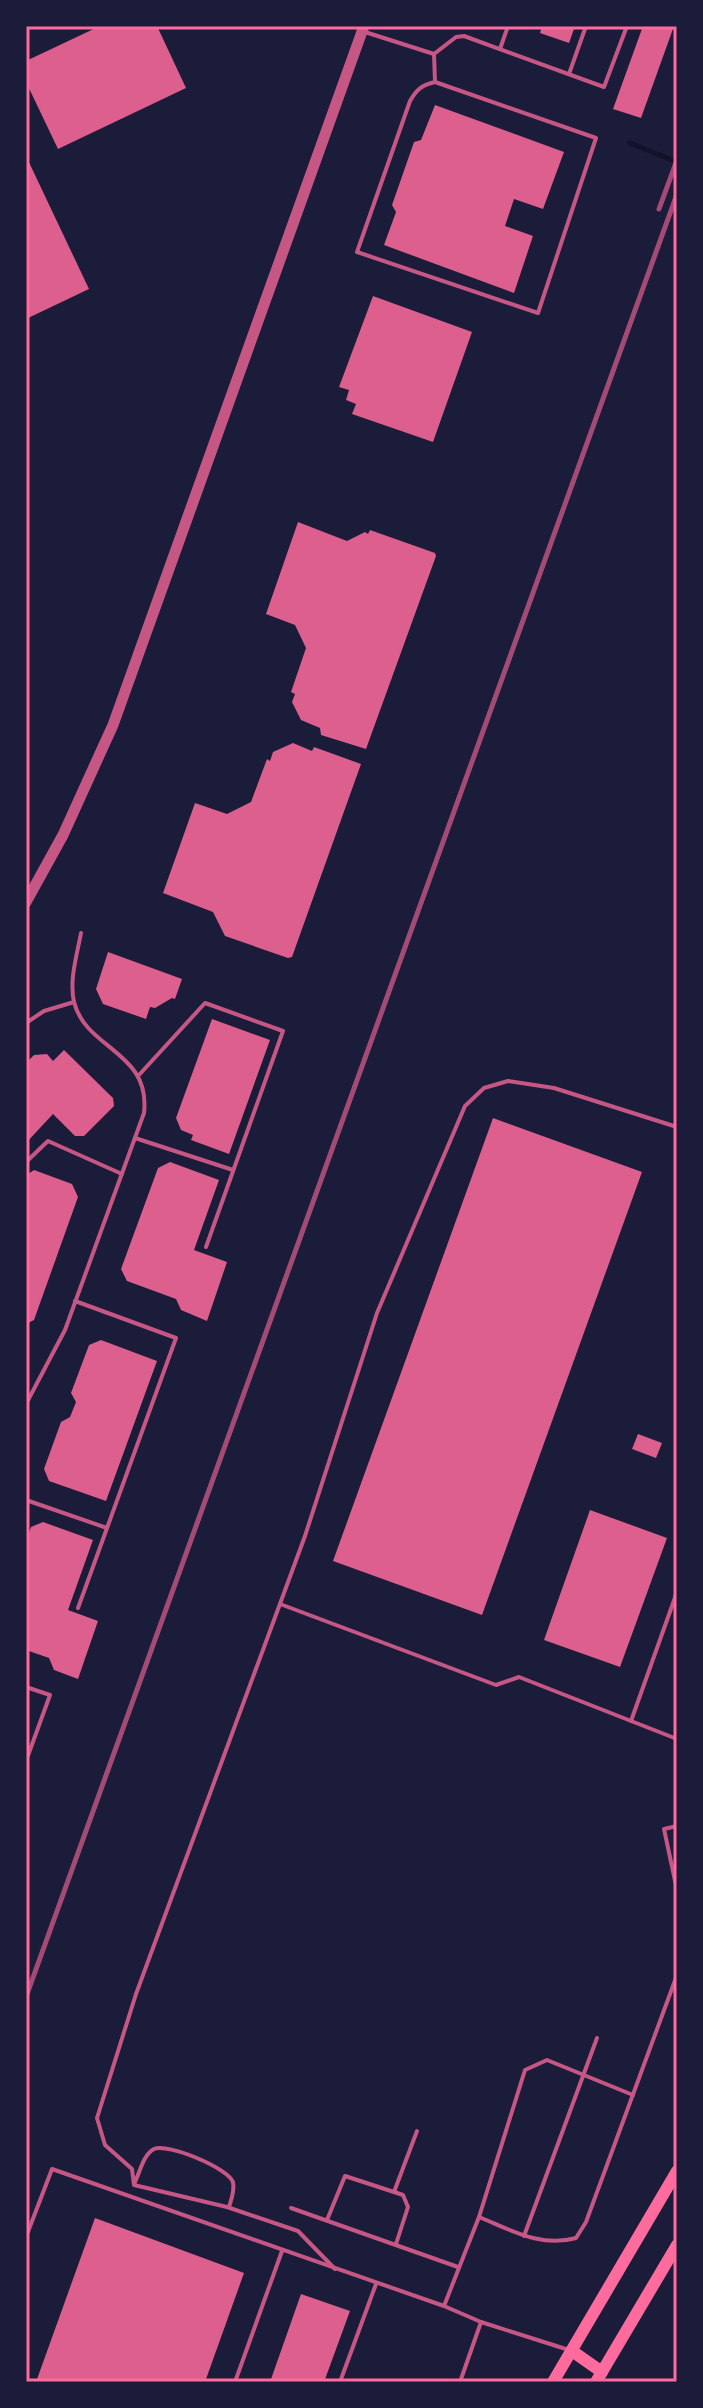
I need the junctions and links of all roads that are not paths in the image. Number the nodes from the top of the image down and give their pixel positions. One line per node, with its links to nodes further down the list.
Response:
1 (508, 26): 5 (lane)
2 (586, 26): 7 (lane)
3 (627, 26): 7 (lane)
4 (364, 29): 6 (lane); 9 (street)
5 (500, 49): 6 (lane); 7 (lane)
6 (434, 54): 8 (lane)
7 (569, 74)
8 (435, 82): 8 (lane)
9 (27, 898)
10 (81, 933): 11 (lane)
11 (74, 1002): 12 (lane); 13 (lane)
12 (26, 1023)
13 (139, 1075): 15 (lane); 17 (lane)
14 (677, 1127): 25 (lane)
15 (135, 1138): 17 (lane); 18 (lane)
16 (26, 1162): 18 (lane)
17 (233, 1170): 19 (lane)
18 (122, 1174): 20 (lane)
19 (206, 1247)
20 (75, 1301): 21 (lane); 23 (lane)
21 (26, 1402)
22 (26, 1500): 23 (lane)
23 (107, 1528): 26 (lane)
24 (677, 1592): 28 (lane)
25 (280, 1604): 28 (lane); 40 (lane)
26 (78, 1608)
27 (26, 1687): 30 (lane)
28 (631, 1722): 29 (lane)
29 (677, 1739)
30 (26, 1761)
31 (677, 1826): 32 (lane)
32 (677, 1890)
33 (677, 1975): 34 (lane)
34 (675, 1987): 37 (lane)
35 (597, 2038): 36 (lane)
36 (583, 2075): 37 (lane); 44 (lane); 46 (lane)
37 (633, 2095): 46 (lane)
38 (417, 2131): 41 (lane)
39 (677, 2171): 56 (main road)
40 (134, 2185): 42 (lane); 42 (lane)
41 (394, 2192): 45 (lane); 48 (lane)
42 (229, 2207): 52 (lane)
43 (291, 2208): 45 (lane)
44 (479, 2217): 46 (lane); 51 (lane)
45 (327, 2220): 48 (lane)
46 (524, 2236)
47 (26, 2237): 50 (lane)
48 (396, 2245): 51 (lane)
49 (677, 2245): 57 (main road)
50 (282, 2251): 52 (lane); 58 (lane)
51 (458, 2267): 54 (lane)
52 (335, 2269): 53 (lane)
53 (376, 2284): 54 (lane); 59 (lane)
54 (444, 2306): 55 (lane)
55 (481, 2322): 56 (lane); 60 (lane)
56 (572, 2351): 57 (main road); 61 (main road)
57 (599, 2377)
58 (235, 2382)
59 (340, 2382)
60 (460, 2382)
61 (553, 2382)

